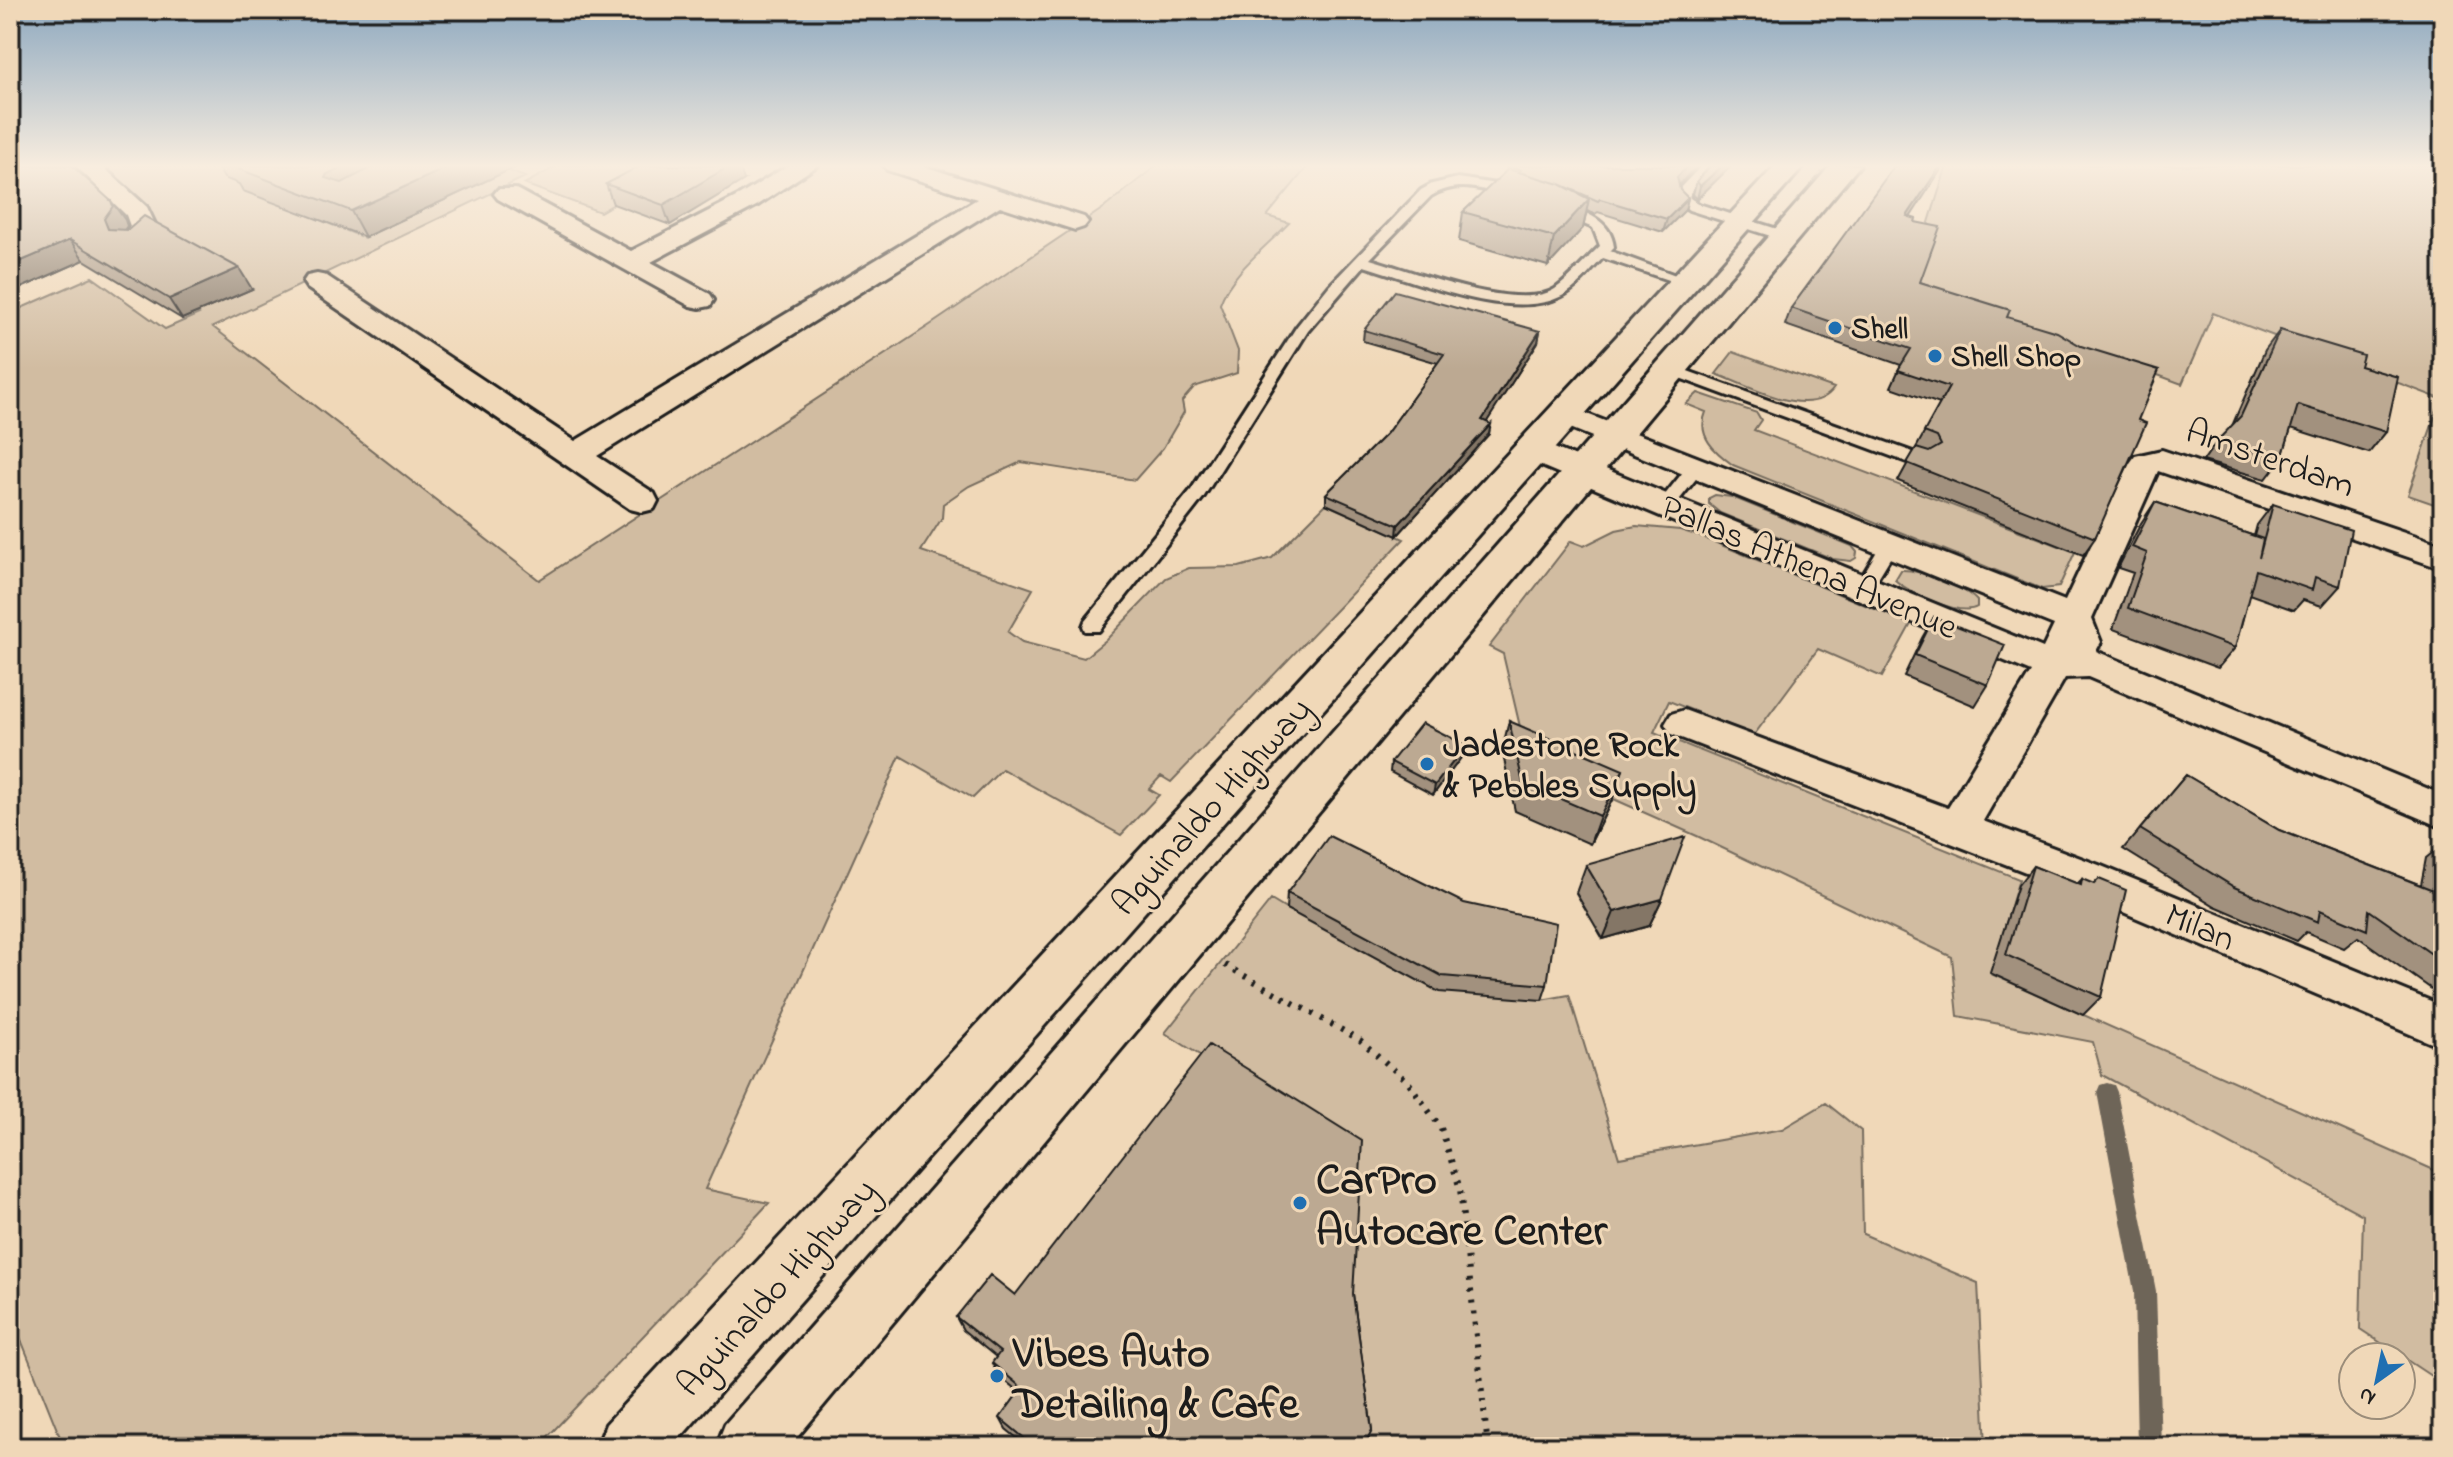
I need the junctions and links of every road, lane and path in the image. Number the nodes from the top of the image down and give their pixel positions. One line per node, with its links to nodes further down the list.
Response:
1 (138, 233): 11 (street)
2 (578, 233): 14 (street)
3 (686, 233): 14 (street)
4 (939, 233): 22 (street)
5 (1387, 233): 13 (lane)
6 (1602, 233): 12 (lane)
7 (1729, 233): 15 (highway, Aguinaldo Highway)
8 (1776, 233): 10 (lane)
9 (1788, 233): 10 (highway, Aguinaldo Highway)
10 (1785, 236): 18 (highway, Aguinaldo Highway)
11 (133, 241)
12 (1604, 254): 13 (lane); 15 (lane)
13 (1360, 261): 32 (lane)
14 (631, 262): 17 (street)
15 (1685, 281): 19 (highway, Aguinaldo Highway)
16 (317, 282): 22 (street)
17 (700, 300)
18 (1671, 370): 20 (highway, Aguinaldo Highway); 23 (lane)
19 (1564, 414): 20 (street, Pallas Athena Avenue); 21 (highway, Aguinaldo Highway)
20 (1616, 434): 24 (street, Pallas Athena Avenue); 25 (highway, Aguinaldo Highway)
21 (1531, 450): 25 (street, Pallas Athena Avenue); 40 (highway, Aguinaldo Highway)
22 (574, 456): 26 (street)
23 (1921, 461)
24 (1697, 466): 27 (lane); 28 (street, Pallas Athena Avenue)
25 (1584, 472): 27 (street, Pallas Athena Avenue); 38 (highway, Aguinaldo Highway)
26 (642, 501)
27 (1666, 505): 30 (street, Pallas Athena Avenue)
28 (1889, 545): 30 (lane); 31 (street, Pallas Athena Avenue)
29 (2443, 557): 31 (street, Amsterdam)
30 (1864, 587): 34 (street, Pallas Athena Avenue)
31 (2074, 619): 33 (street); 34 (street)
32 (1092, 626)
33 (2091, 663): 34 (street, Pallas Athena Avenue); 36 (street, Pallas Athena Avenue)
34 (2052, 666): 37 (street)
35 (1684, 724): 37 (street, Milan)
36 (2443, 812)
37 (1957, 829): 39 (street, Milan)
38 (1183, 939): 41 (highway, Aguinaldo Highway); 42 (path)
39 (2443, 1027)
40 (629, 1447)
41 (748, 1447)
42 (1488, 1447)

